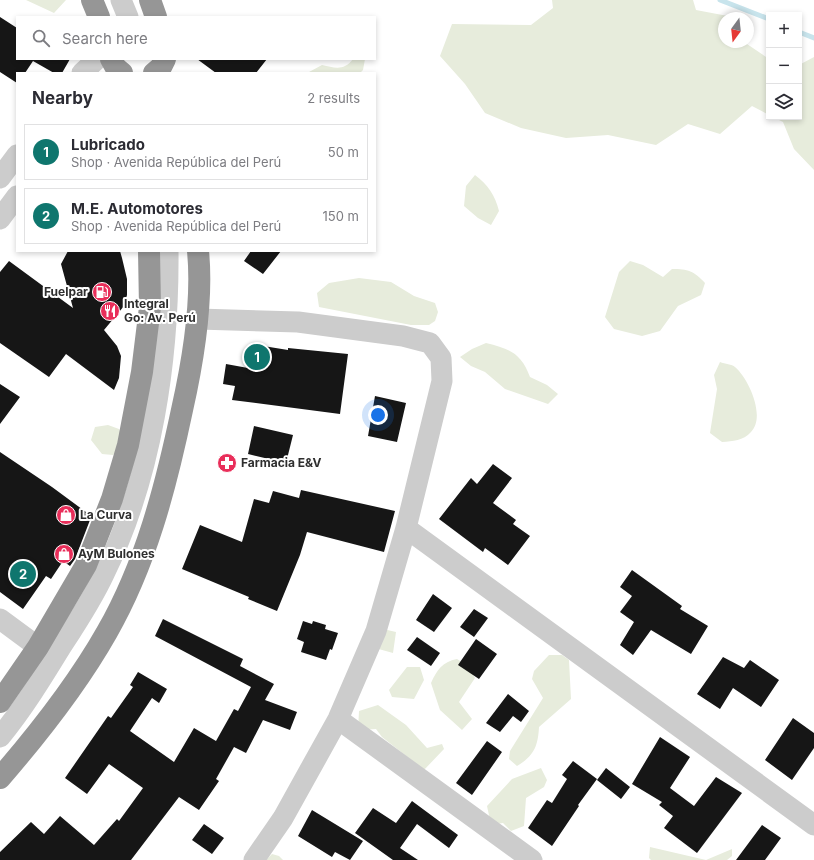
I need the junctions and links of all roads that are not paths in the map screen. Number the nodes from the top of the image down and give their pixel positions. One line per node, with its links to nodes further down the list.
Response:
1 (92, 0): 4 (highway)
2 (121, 0): 5 (street)
3 (150, 0): 6 (highway)
4 (99, 16)
5 (128, 16)
6 (156, 16)
7 (164, 60): 11 (highway)
8 (169, 60): 12 (highway)
9 (113, 68): 10 (street)
10 (88, 72)
11 (155, 72)
12 (172, 72)
13 (16, 157): 14 (street)
14 (5, 179)
15 (16, 197): 16 (street)
16 (0, 219)
17 (149, 252): 23 (highway)
18 (168, 252): 26 (street)
19 (198, 252): 20 (highway)
20 (198, 319): 21 (street); 27 (highway)
21 (406, 528): 25 (street); 28 (street)
22 (0, 619): 23 (street)
23 (38, 646): 24 (highway)
24 (0, 702)
25 (338, 719): 29 (street); 30 (street)
26 (0, 737)
27 (0, 778)
28 (814, 825)
29 (254, 860)
30 (532, 860)

